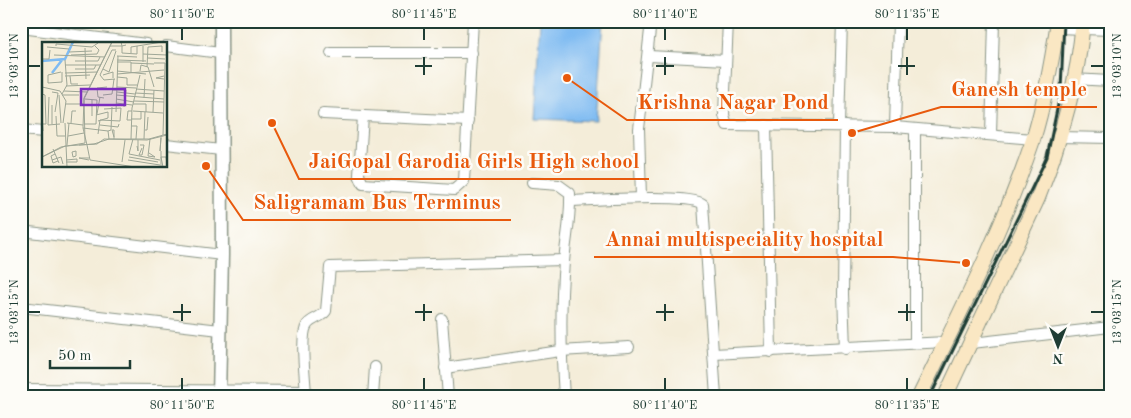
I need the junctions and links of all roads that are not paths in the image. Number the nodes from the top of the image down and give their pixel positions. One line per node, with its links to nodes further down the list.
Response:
1 (222, 21): 14 (street)
2 (473, 21): 16 (street)
3 (652, 21): 17 (street)
4 (728, 21): 18 (street)
5 (842, 21): 25 (street)
6 (898, 21): 26 (street)
7 (994, 21): 30 (street)
8 (1057, 25): 9 (street); 33 (main road)
9 (1082, 26): 11 (street); 19 (main road)
10 (21, 28): 12 (street)
11 (1110, 30)
12 (130, 42)
13 (168, 46): 14 (street)
14 (220, 53): 35 (street)
15 (331, 53): 16 (street)
16 (472, 53): 23 (street)
17 (649, 56): 18 (street); 37 (street)
18 (726, 60): 24 (street)
19 (1073, 79): 20 (street); 31 (main road)
20 (1110, 81)
21 (323, 114): 22 (street)
22 (363, 116): 23 (street); 23 (street)
23 (468, 121)
24 (766, 125): 25 (street); 52 (street)
25 (842, 126): 26 (street); 50 (street)
26 (895, 127): 27 (street)
27 (915, 129): 30 (street); 47 (street)
28 (21, 130): 29 (street)
29 (42, 132)
30 (991, 135): 33 (street)
31 (1059, 138): 32 (street); 48 (main road)
32 (1110, 138)
33 (1033, 139): 46 (main road)
34 (168, 144): 35 (street)
35 (221, 150): 40 (street)
36 (532, 182): 38 (street)
37 (641, 198): 38 (street); 53 (street)
38 (570, 201): 41 (street)
39 (21, 231): 40 (street)
40 (222, 255): 45 (street)
41 (564, 260): 51 (street); 58 (street)
42 (21, 307): 45 (street)
43 (442, 319): 55 (street)
44 (1110, 327): 48 (street)
45 (220, 330): 57 (street)
46 (946, 342): 47 (street); 63 (main road)
47 (915, 343): 50 (street)
48 (972, 343): 64 (main road)
49 (629, 347): 51 (street)
50 (845, 348): 52 (street)
51 (560, 351): 55 (street); 61 (street)
52 (771, 352): 53 (street)
53 (714, 354): 62 (street)
54 (374, 367): 59 (street)
55 (445, 368): 60 (street)
56 (21, 389): 57 (street)
57 (219, 394): 58 (street)
58 (306, 394)
59 (373, 397)
60 (448, 397)
61 (564, 397)
62 (716, 397)
63 (919, 397)
64 (945, 397)

